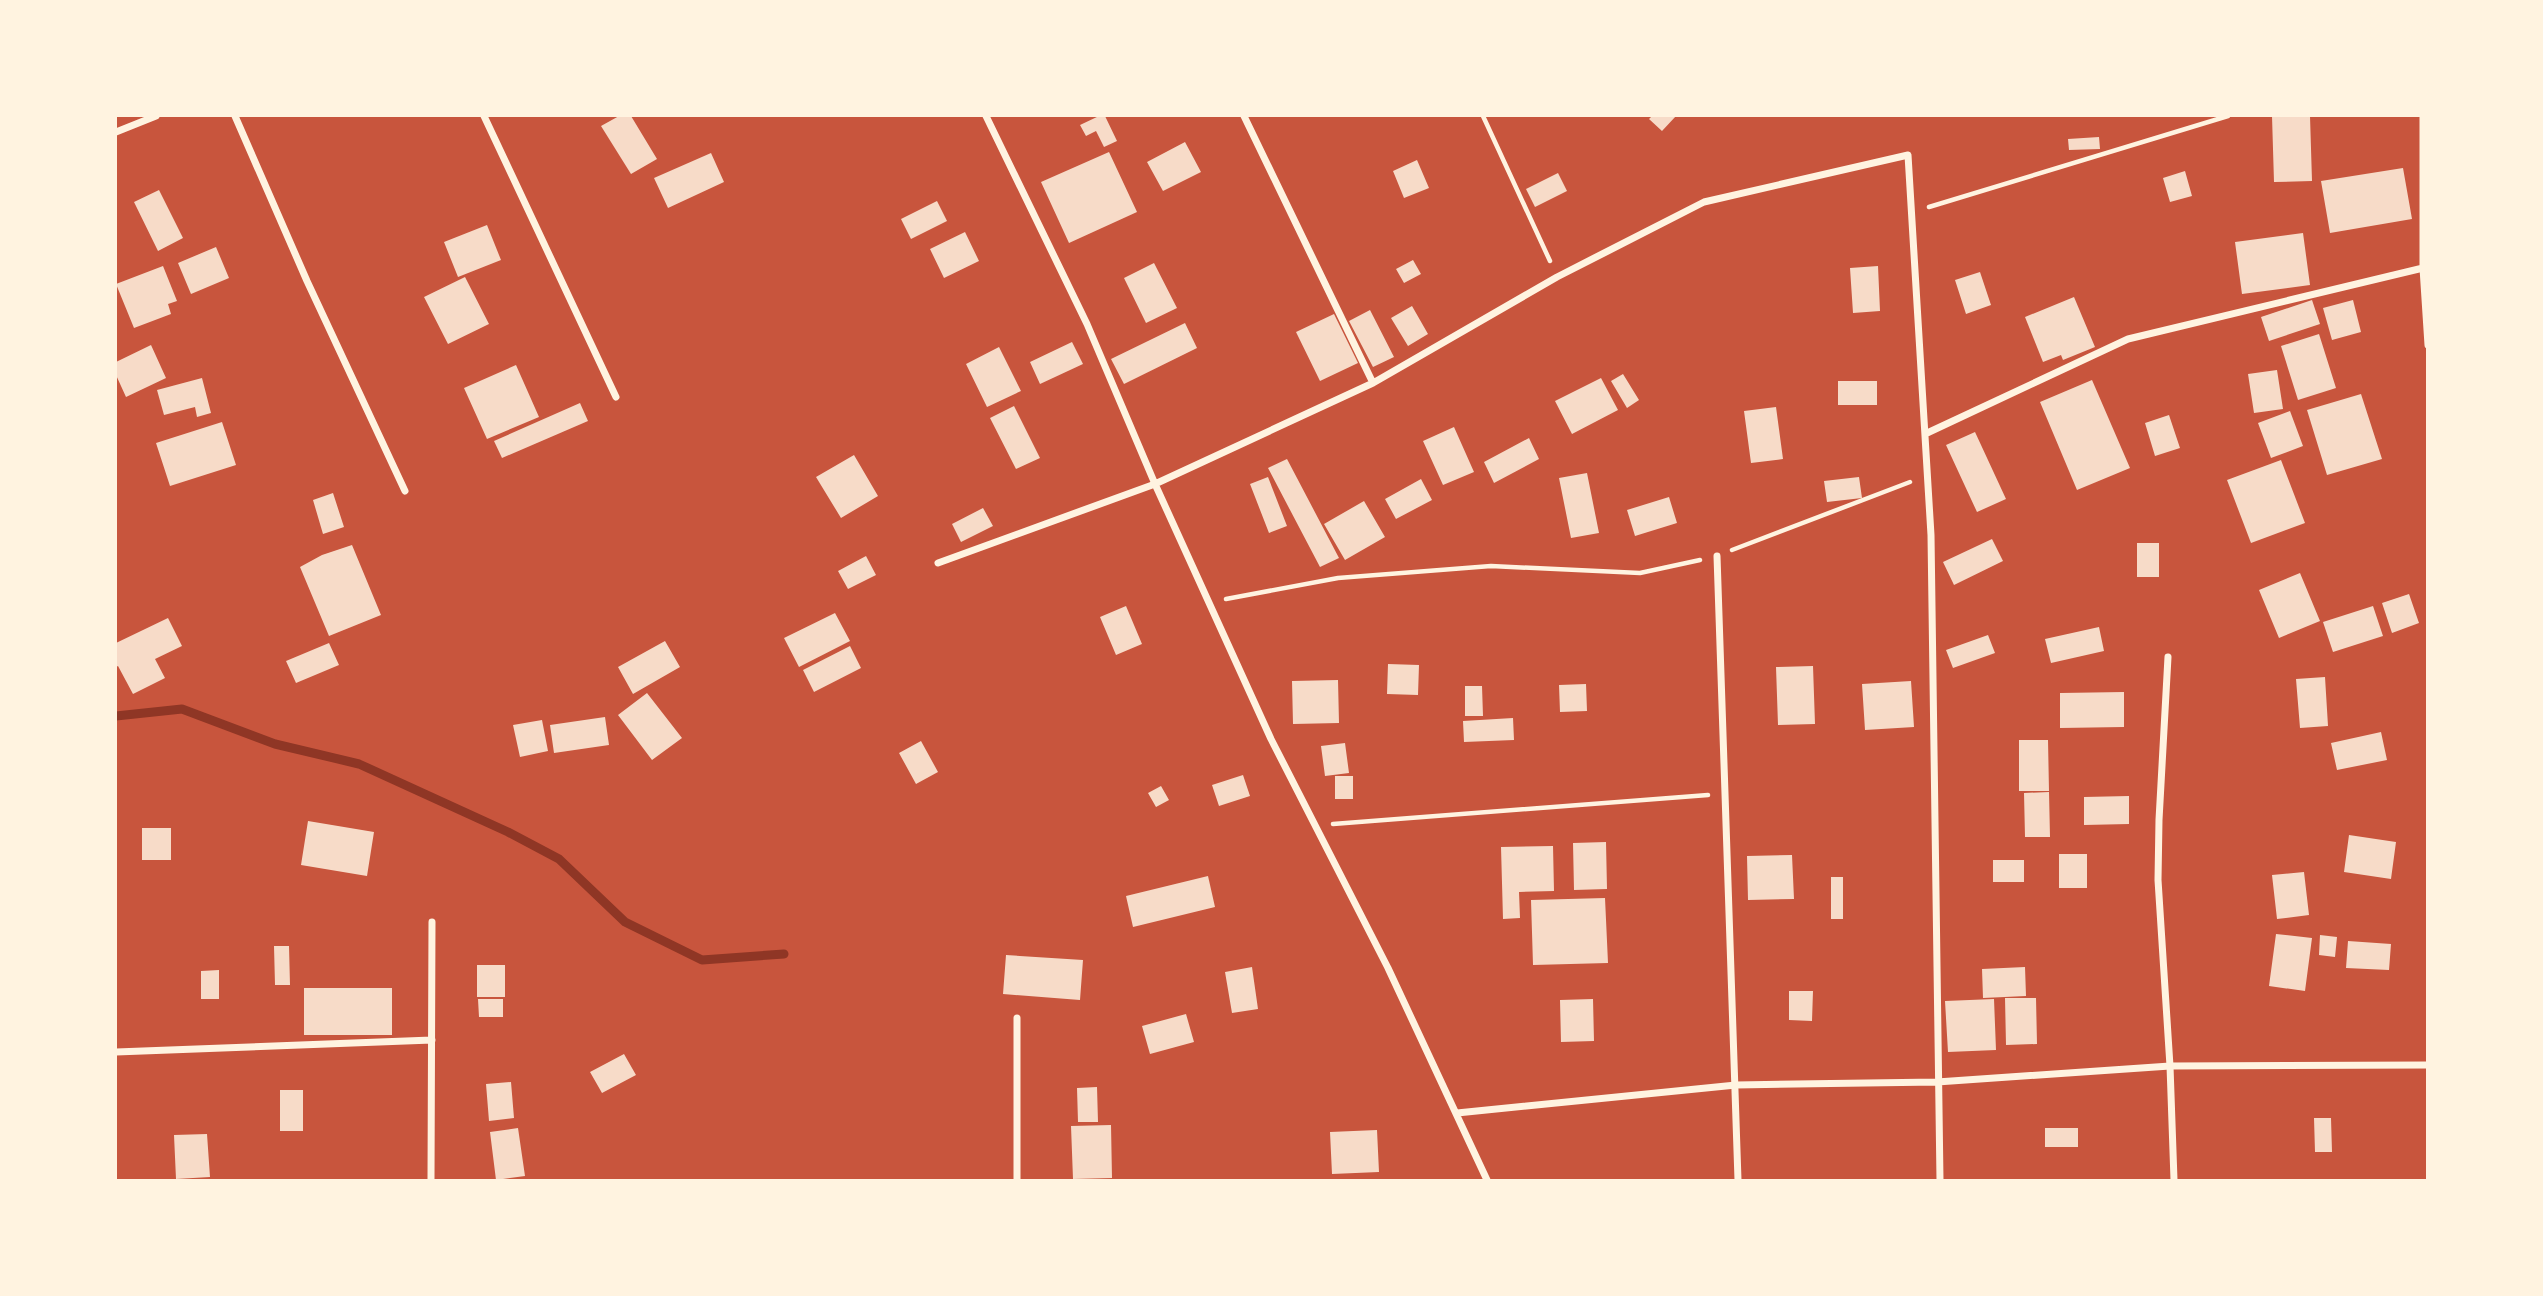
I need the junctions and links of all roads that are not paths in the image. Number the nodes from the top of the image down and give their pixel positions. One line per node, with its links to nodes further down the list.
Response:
1 (156, 116): 7 (street)
2 (235, 116): 14 (street)
3 (484, 116): 11 (street)
4 (986, 116): 13 (street)
5 (1244, 116): 10 (street)
6 (2423, 116): 8 (street)
7 (116, 132)
8 (2423, 268): 9 (street); 12 (street)
9 (2427, 345)
10 (1373, 383): 12 (street); 13 (street)
11 (616, 397)
12 (1925, 434): 24 (street)
13 (1155, 484): 16 (street); 26 (street)
14 (405, 491)
15 (1717, 556): 25 (street)
16 (938, 563)
17 (2168, 657): 23 (street)
18 (432, 922): 20 (street)
19 (1017, 1018): 28 (street)
20 (432, 1040): 21 (street); 27 (street)
21 (116, 1052)
22 (2427, 1065): 23 (street)
23 (2170, 1066): 24 (street); 32 (street)
24 (1937, 1082): 25 (street); 31 (street)
25 (1736, 1085): 26 (street); 30 (street)
26 (1457, 1113): 29 (street)
27 (431, 1181)
28 (1017, 1181)
29 (1487, 1181)
30 (1738, 1181)
31 (1940, 1181)
32 (2174, 1181)

